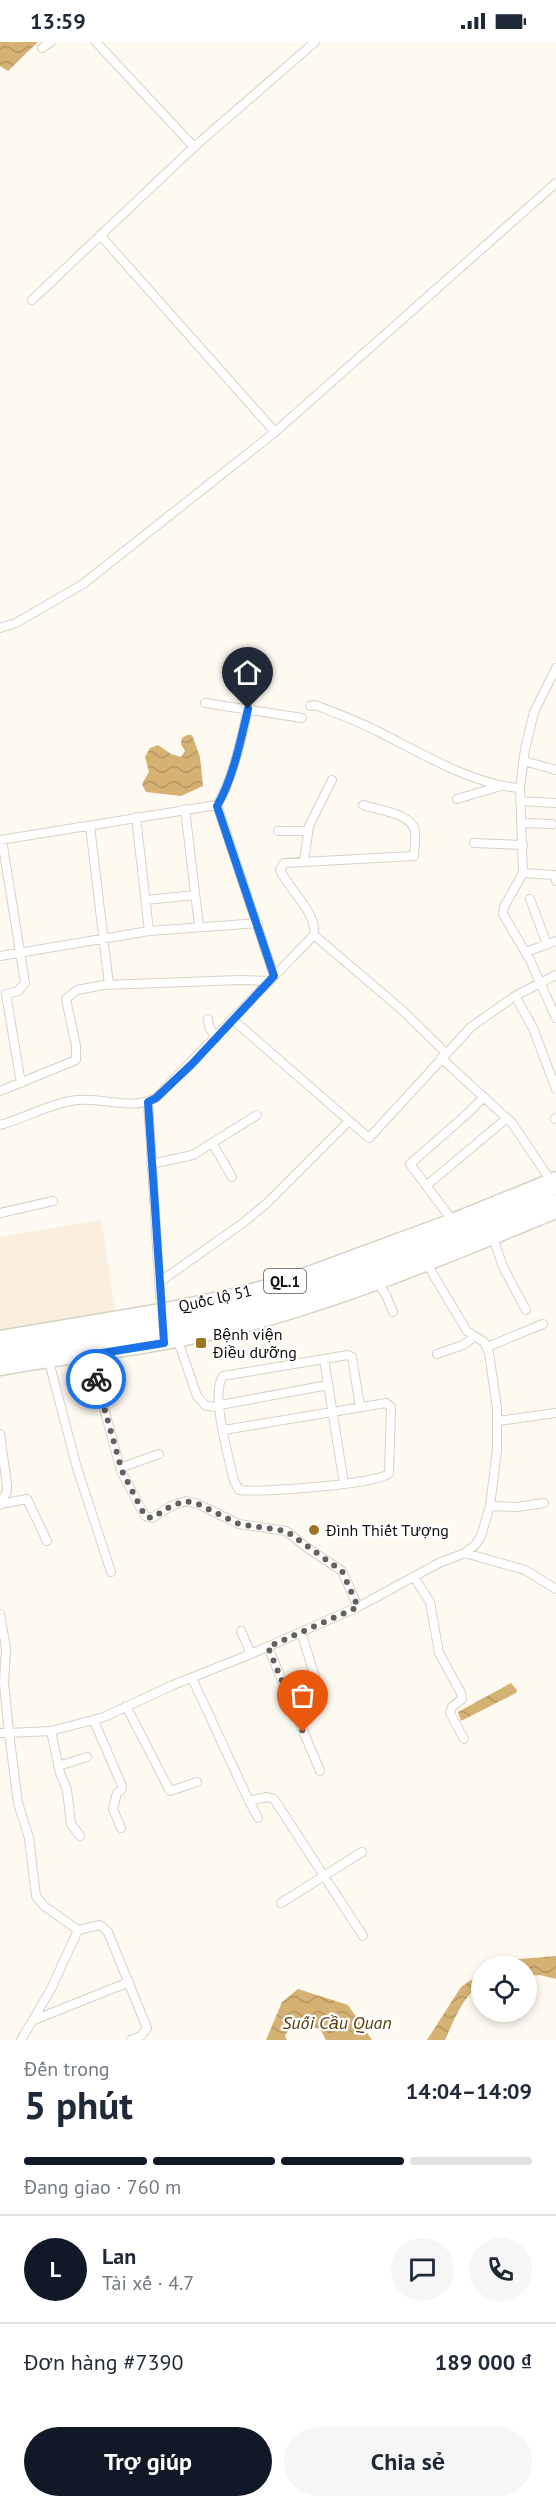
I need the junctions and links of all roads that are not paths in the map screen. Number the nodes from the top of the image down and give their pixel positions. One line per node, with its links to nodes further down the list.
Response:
1 (51, 42): 4 (street)
2 (96, 42): 5 (street)
3 (315, 42): 5 (street)
4 (42, 48)
5 (194, 147): 7 (street)
6 (556, 183): 9 (street)
7 (100, 235): 8 (street); 9 (street)
8 (32, 300)
9 (275, 432): 10 (street)
10 (0, 628)
11 (556, 668): 16 (street)
12 (205, 703): 14 (street)
13 (310, 706): 19 (street)
14 (248, 709): 15 (street); 25 (street)
15 (302, 718)
16 (524, 761): 17 (street); 20 (street)
17 (556, 770)
18 (332, 780): 32 (street)
19 (501, 786): 20 (street); 21 (street)
20 (520, 788): 22 (street)
21 (457, 799)
22 (520, 801): 23 (street); 28 (street)
23 (556, 803)
24 (363, 805): 36 (street)
25 (217, 806): 26 (street); 42 (street)
26 (185, 809): 27 (street); 39 (street)
27 (136, 817): 30 (street); 41 (street)
28 (522, 823): 29 (street); 35 (street)
29 (552, 824)
30 (90, 826): 33 (street); 46 (street)
31 (278, 831): 32 (street)
32 (308, 831): 36 (street)
33 (1, 840): 50 (street)
34 (474, 843): 35 (street)
35 (523, 845): 37 (street)
36 (304, 861): 45 (street)
37 (523, 873): 38 (street); 49 (street)
38 (556, 881)
39 (195, 895): 41 (street); 43 (street)
40 (530, 899): 48 (street)
41 (146, 900): 44 (street)
42 (258, 923): 43 (street); 53 (street)
43 (199, 927): 44 (street)
44 (149, 931): 46 (street)
45 (314, 935): 53 (street); 62 (street)
46 (103, 937): 50 (street); 55 (street)
47 (556, 941): 48 (street)
48 (548, 944): 49 (street)
49 (526, 952): 54 (street)
50 (18, 953): 51 (street); 56 (street)
51 (0, 956)
52 (556, 975): 54 (street)
53 (271, 979): 55 (street); 60 (street)
54 (541, 982): 57 (street); 58 (street)
55 (110, 985): 63 (street)
56 (3, 994): 63 (street)
57 (515, 996): 62 (street); 64 (street)
58 (556, 1018)
59 (208, 1019): 61 (street)
60 (232, 1019): 61 (street); 70 (street)
61 (216, 1038): 67 (street)
62 (443, 1056): 66 (street); 70 (street)
63 (21, 1083): 65 (street)
64 (556, 1089)
65 (0, 1091)
66 (484, 1097): 69 (street); 76 (street)
67 (148, 1102): 71 (street); 73 (street)
68 (257, 1115): 72 (street)
69 (507, 1118): 75 (street); 76 (street)
70 (348, 1122): 85 (street)
71 (0, 1125)
72 (213, 1144): 73 (street); 74 (street)
73 (151, 1164): 85 (street)
74 (232, 1177)
75 (555, 1183): 81 (main road, Quốc lộ 51 / QL.1); 84 (highway, Quốc lộ 51 / QL.1)
76 (426, 1186): 81 (street)
77 (53, 1202): 80 (street)
78 (556, 1202): 82 (highway, Quốc lộ 51 / QL.1)
79 (556, 1212): 82 (main road, Quốc lộ 51 / QL.1)
80 (0, 1213)
81 (452, 1220): 84 (main road, Quốc lộ 51 / QL.1)
82 (517, 1223): 83 (main road, Quốc lộ 51 / QL.1); 84 (highway, Quốc lộ 51 / QL.1)
83 (493, 1238): 84 (main road, Quốc lộ 51 / QL.1); 87 (street)
84 (421, 1249): 86 (main road, Quốc lộ 51 / QL.1); 90 (main road, Quốc lộ 51 / QL.1); 90 (highway, Quốc lộ 51 / QL.1); 92 (street)
85 (161, 1281): 90 (street)
86 (378, 1283): 88 (street); 93 (main road, Quốc lộ 51 / QL.1)
87 (526, 1310)
88 (393, 1312)
89 (543, 1324): 95 (street)
90 (163, 1327): 91 (main road, Quốc lộ 51 / QL.1); 93 (main road, Quốc lộ 51 / QL.1); 94 (highway, Quốc lộ 51 / QL.1); 96 (highway, Quốc lộ 51 / QL.1)
91 (0, 1337)
92 (474, 1337): 95 (street); 97 (street)
93 (178, 1341): 103 (street)
94 (0, 1344)
95 (487, 1347): 107 (street)
96 (89, 1350): 98 (highway, Quốc lộ 51 / QL.1); 111 (street)
97 (437, 1354)
98 (48, 1356): 99 (highway, Quốc lộ 51 / QL.1); 101 (main road, Quốc lộ 51 / QL.1); 118 (street)
99 (0, 1358)
100 (324, 1359): 102 (street); 103 (street); 104 (street)
101 (0, 1369)
102 (328, 1384): 103 (street); 105 (street)
103 (220, 1406): 108 (street)
104 (360, 1407): 105 (street); 112 (street)
105 (333, 1412): 108 (street); 112 (street)
106 (556, 1413): 107 (street)
107 (498, 1421): 115 (street)
108 (224, 1430): 112 (street)
109 (0, 1434): 114 (street)
110 (159, 1454): 111 (street)
111 (120, 1468): 121 (street)
112 (344, 1484)
113 (544, 1503): 115 (street)
114 (0, 1504): 116 (street)
115 (490, 1506): 117 (street)
116 (47, 1541)
117 (465, 1552): 119 (street); 120 (street)
118 (111, 1572)
119 (414, 1577): 121 (street); 134 (street)
120 (556, 1589)
121 (358, 1607): 124 (street)
122 (0, 1614): 125 (street)
123 (241, 1631): 127 (street)
124 (301, 1632): 126 (street); 129 (street)
125 (1, 1634): 133 (street)
126 (268, 1647): 127 (street); 137 (street)
127 (251, 1654): 128 (street)
128 (192, 1678): 130 (street); 139 (street)
129 (316, 1680)
130 (126, 1706): 131 (street); 138 (street)
131 (94, 1721): 132 (street); 141 (street)
132 (51, 1731): 133 (street); 136 (street)
133 (4, 1733): 146 (street)
134 (464, 1739)
135 (87, 1757): 136 (street)
136 (58, 1766): 142 (street)
137 (320, 1771)
138 (197, 1782)
139 (249, 1801): 140 (street); 144 (street)
140 (258, 1818)
141 (121, 1828)
142 (80, 1836)
143 (362, 1852): 144 (street)
144 (325, 1876): 145 (street); 147 (street)
145 (281, 1904)
146 (78, 1930): 148 (street); 149 (street)
147 (363, 1936)
148 (129, 1982): 149 (street); 151 (street)
149 (34, 2020): 150 (street)
150 (21, 2040)
151 (132, 2040)

